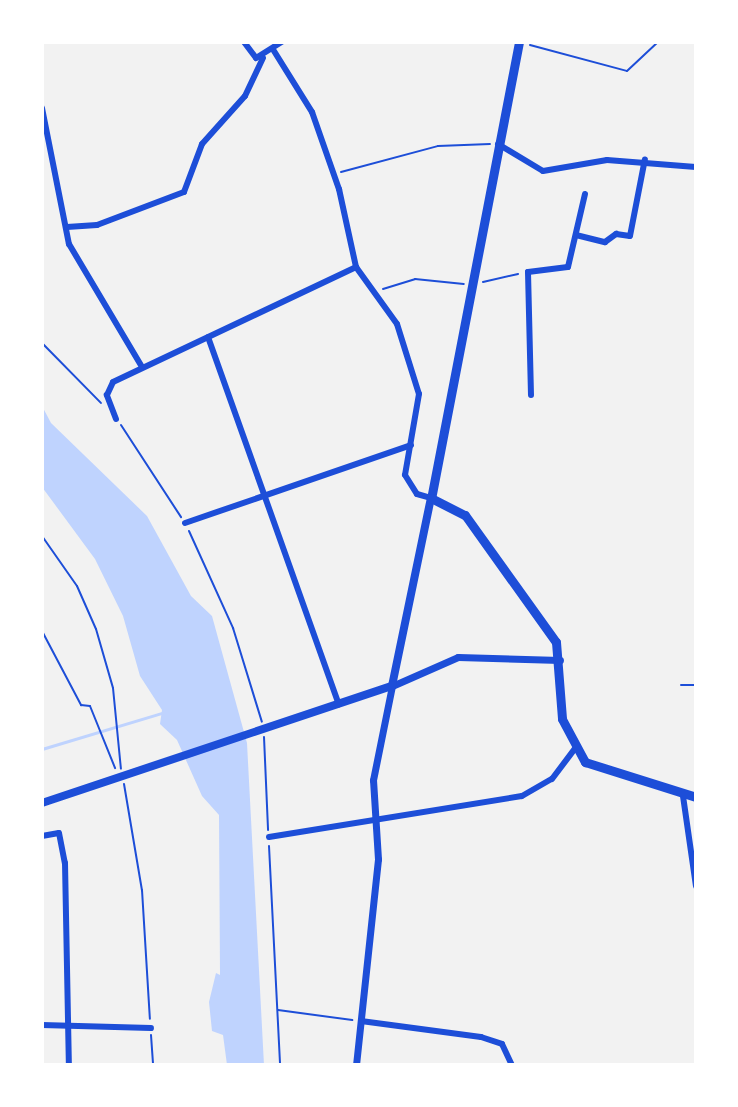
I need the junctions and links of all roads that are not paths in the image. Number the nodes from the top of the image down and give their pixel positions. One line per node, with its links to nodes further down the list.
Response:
1 (244, 42): 5 (street)
2 (282, 42): 4 (street)
3 (518, 42): 7 (main road)
4 (274, 51): 5 (street); 13 (street)
5 (263, 58): 11 (street)
6 (42, 108): 11 (street)
7 (498, 144): 8 (street); 20 (main road)
8 (645, 159): 9 (street); 12 (street)
9 (696, 167)
10 (585, 194): 12 (street)
11 (67, 227): 15 (street)
12 (576, 235): 16 (street)
13 (356, 267): 14 (street); 18 (street)
14 (208, 337): 15 (street); 19 (street)
15 (142, 367): 17 (street)
16 (531, 395)
17 (116, 419)
18 (411, 445): 19 (street); 20 (street)
19 (265, 495): 21 (street); 24 (street)
20 (431, 498): 22 (main road); 23 (main road)
21 (185, 523)
22 (560, 660): 23 (street); 25 (main road)
23 (392, 686): 24 (main road); 29 (street)
24 (340, 704): 28 (main road)
25 (575, 749): 26 (main road); 29 (street)
26 (683, 796): 27 (main road); 32 (street)
27 (696, 797)
28 (42, 803)
29 (374, 824): 31 (street); 33 (street)
30 (42, 836): 35 (street)
31 (269, 837)
32 (696, 887)
33 (361, 1021): 38 (street); 39 (street)
34 (42, 1025): 35 (street)
35 (69, 1028): 36 (street); 37 (street)
36 (151, 1028)
37 (69, 1065)
38 (356, 1065)
39 (512, 1065)

